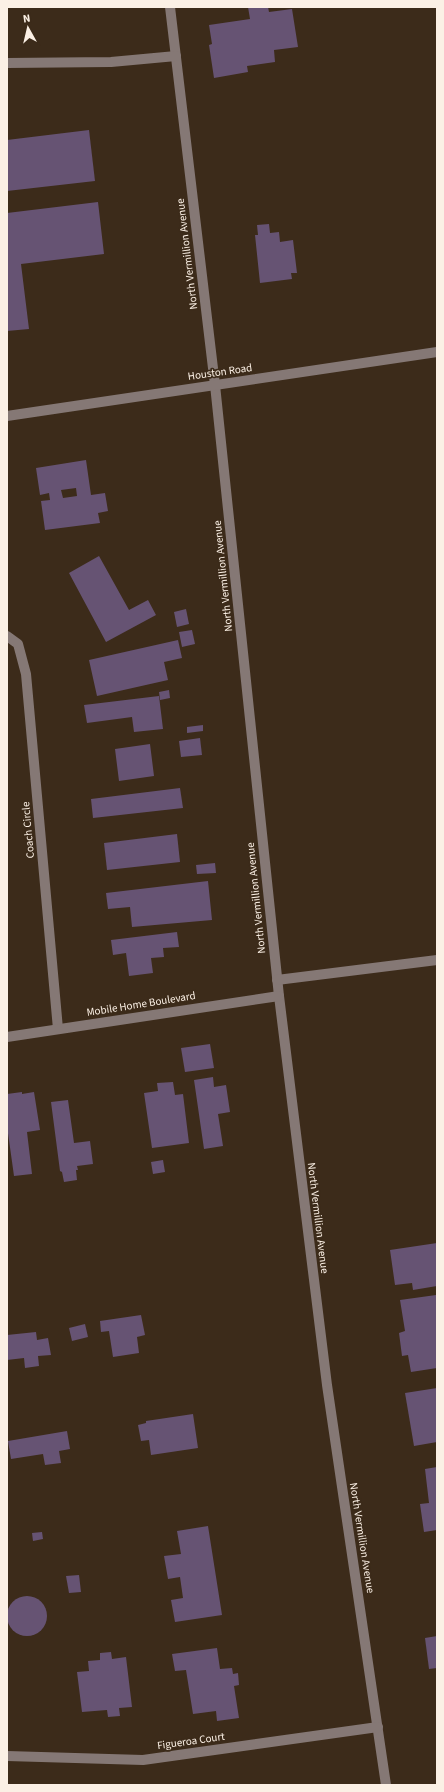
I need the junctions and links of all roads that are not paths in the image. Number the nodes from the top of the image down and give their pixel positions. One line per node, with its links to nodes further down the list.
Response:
1 (170, 7): 2 (street, North Vermillion Avenue)
2 (176, 56): 3 (street); 5 (street, North Vermillion Avenue)
3 (7, 63)
4 (437, 352): 5 (street, Houston Road)
5 (215, 385): 6 (street, Houston Road); 9 (street, North Vermillion Avenue)
6 (7, 416)
7 (7, 636): 11 (street, Coach Circle)
8 (437, 960): 9 (street)
9 (277, 980): 10 (street, North Vermillion Avenue)
10 (278, 996): 11 (street, Mobile Home Boulevard); 13 (street, North Vermillion Avenue)
11 (58, 1029): 12 (street, Mobile Home Boulevard)
12 (7, 1037)
13 (378, 1727): 14 (street, Figueroa Court); 15 (street, North Vermillion Avenue)
14 (7, 1756)
15 (386, 1785)

